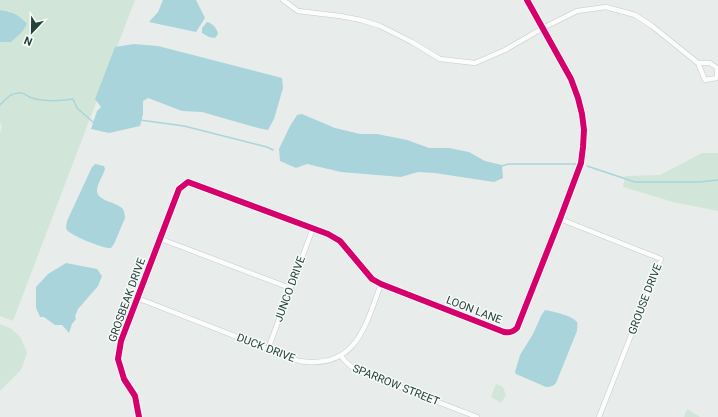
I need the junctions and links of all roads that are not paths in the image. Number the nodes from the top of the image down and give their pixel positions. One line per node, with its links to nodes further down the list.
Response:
1 (283, 0): 3 (street)
2 (527, 0): 3 (street, LOON LANE)
3 (543, 28): 4 (street); 7 (street, LOON LANE)
4 (698, 63): 5 (street); 5 (street)
5 (717, 78)
6 (179, 189): 8 (street, LOON LANE); 9 (street, GROSBEAK DRIVE)
7 (560, 219): 10 (street, LOON LANE); 17 (street, GROUSE DRIVE)
8 (313, 228): 10 (street, LOON LANE); 11 (street, JUNCO DRIVE)
9 (161, 239): 11 (street); 12 (street, GROSBEAK DRIVE)
10 (381, 284): 14 (street, DUCK DRIVE)
11 (290, 288): 13 (street, JUNCO DRIVE)
12 (137, 298): 13 (street, DUCK DRIVE); 15 (street, GROSBEAK DRIVE)
13 (268, 349): 14 (street, DUCK DRIVE)
14 (341, 356): 16 (street, SPARROW STREET)
15 (139, 417)
16 (477, 417)
17 (599, 417)

